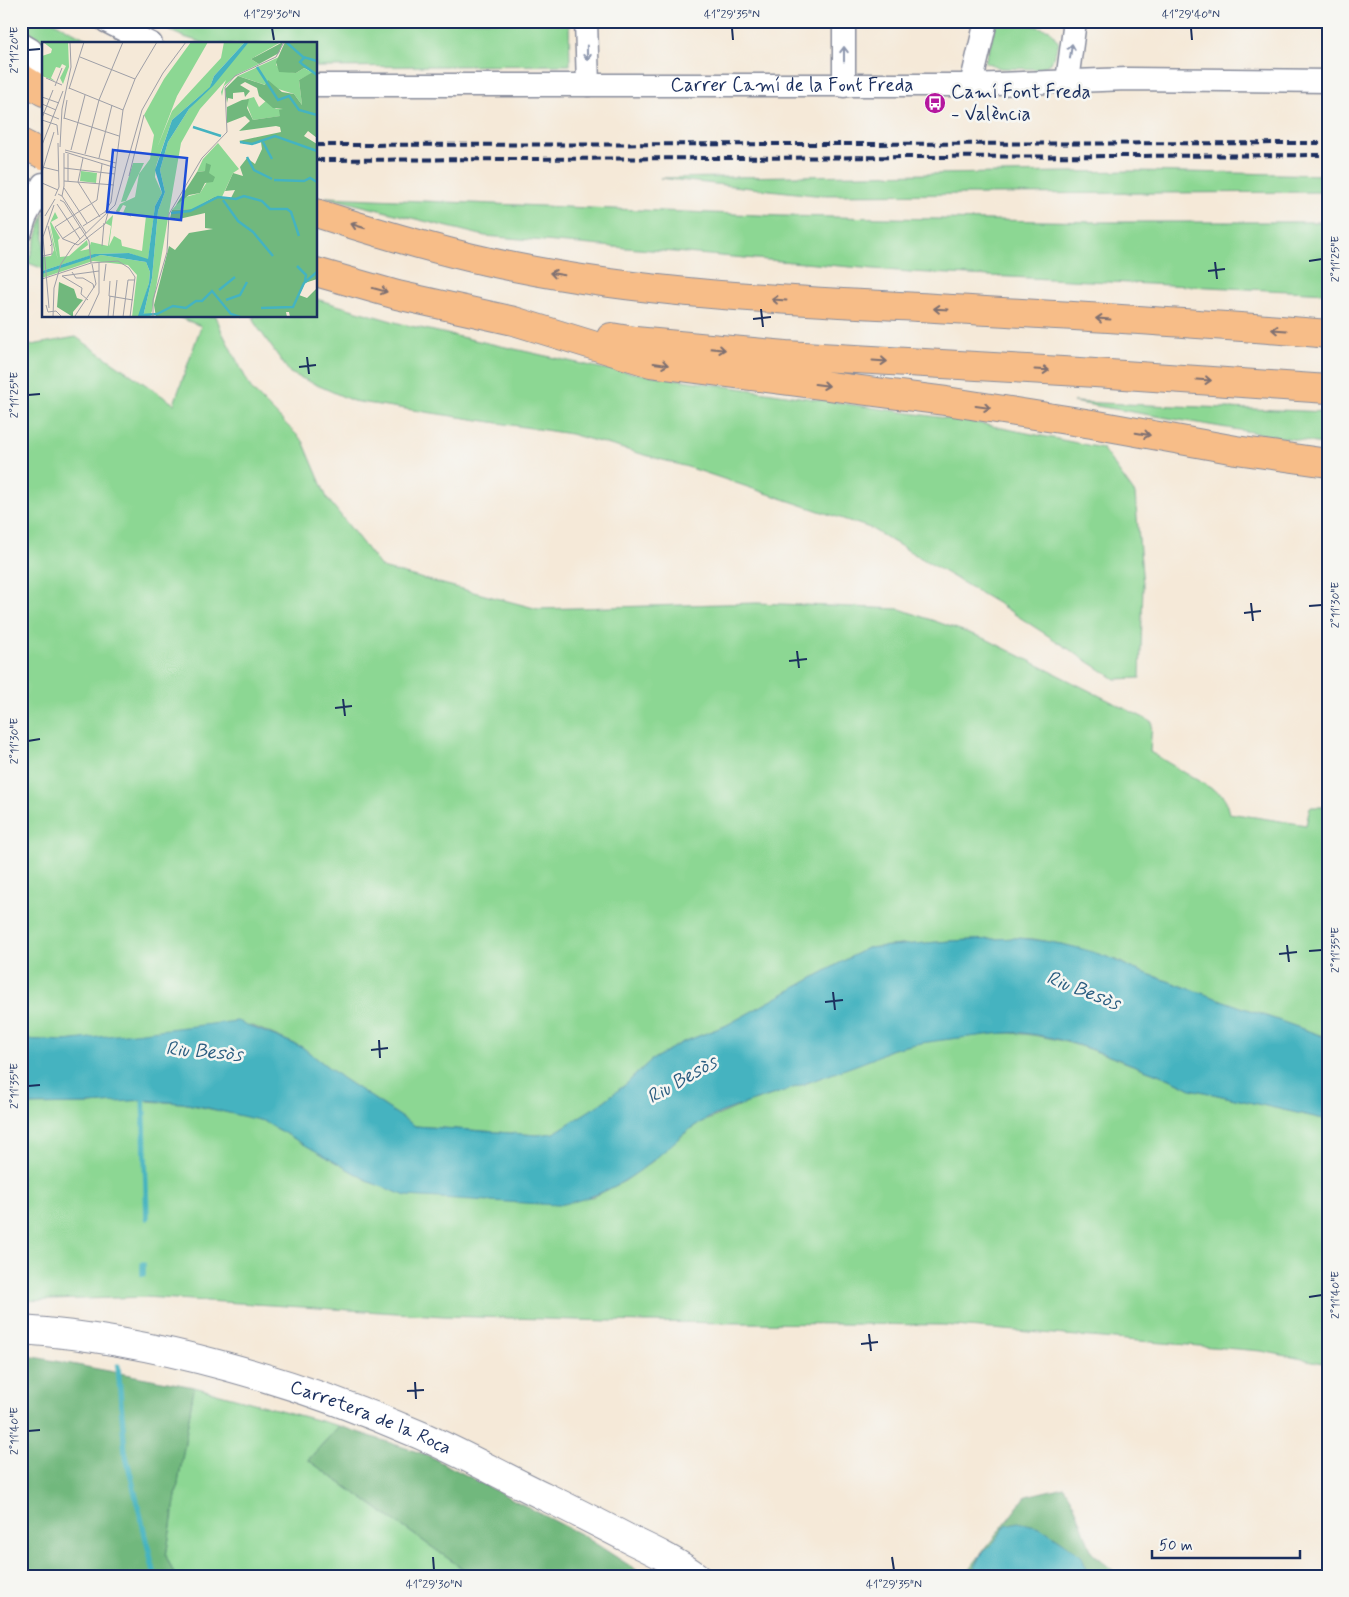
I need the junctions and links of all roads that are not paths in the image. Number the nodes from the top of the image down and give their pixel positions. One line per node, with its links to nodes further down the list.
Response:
1 (106, 21): 6 (street)
2 (586, 21): 13 (street, one-way to 13)
3 (844, 21): 15 (street, one-way to 3)
4 (986, 21): 14 (street)
5 (1075, 21): 10 (street, one-way to 5)
6 (147, 42)
7 (21, 44): 8 (street)
8 (42, 69)
9 (21, 78): 16 (highway)
10 (1067, 81): 11 (street, Carrer Camí de la Font Freda); 14 (street, Carrer Camí de la Font Freda)
11 (1328, 81)
12 (318, 85): 13 (street, Carrer Camí de la Font Freda)
13 (588, 85): 15 (street, Carrer Camí de la Font Freda)
14 (970, 85): 15 (street, Carrer Camí de la Font Freda)
15 (844, 86)
16 (42, 91)
17 (21, 143): 18 (highway, bridge)
18 (42, 154)
19 (42, 186): 21 (street)
20 (318, 214): 24 (highway, one-way to 20)
21 (21, 231)
22 (325, 274): 23 (highway, one-way to 23)
23 (514, 321): 25 (highway, one-way to 25); 26 (highway, one-way to 26)
24 (1328, 334)
25 (1328, 389)
26 (1328, 463)
27 (21, 1330): 28 (street, Carretera de la Roca)
28 (696, 1576)

